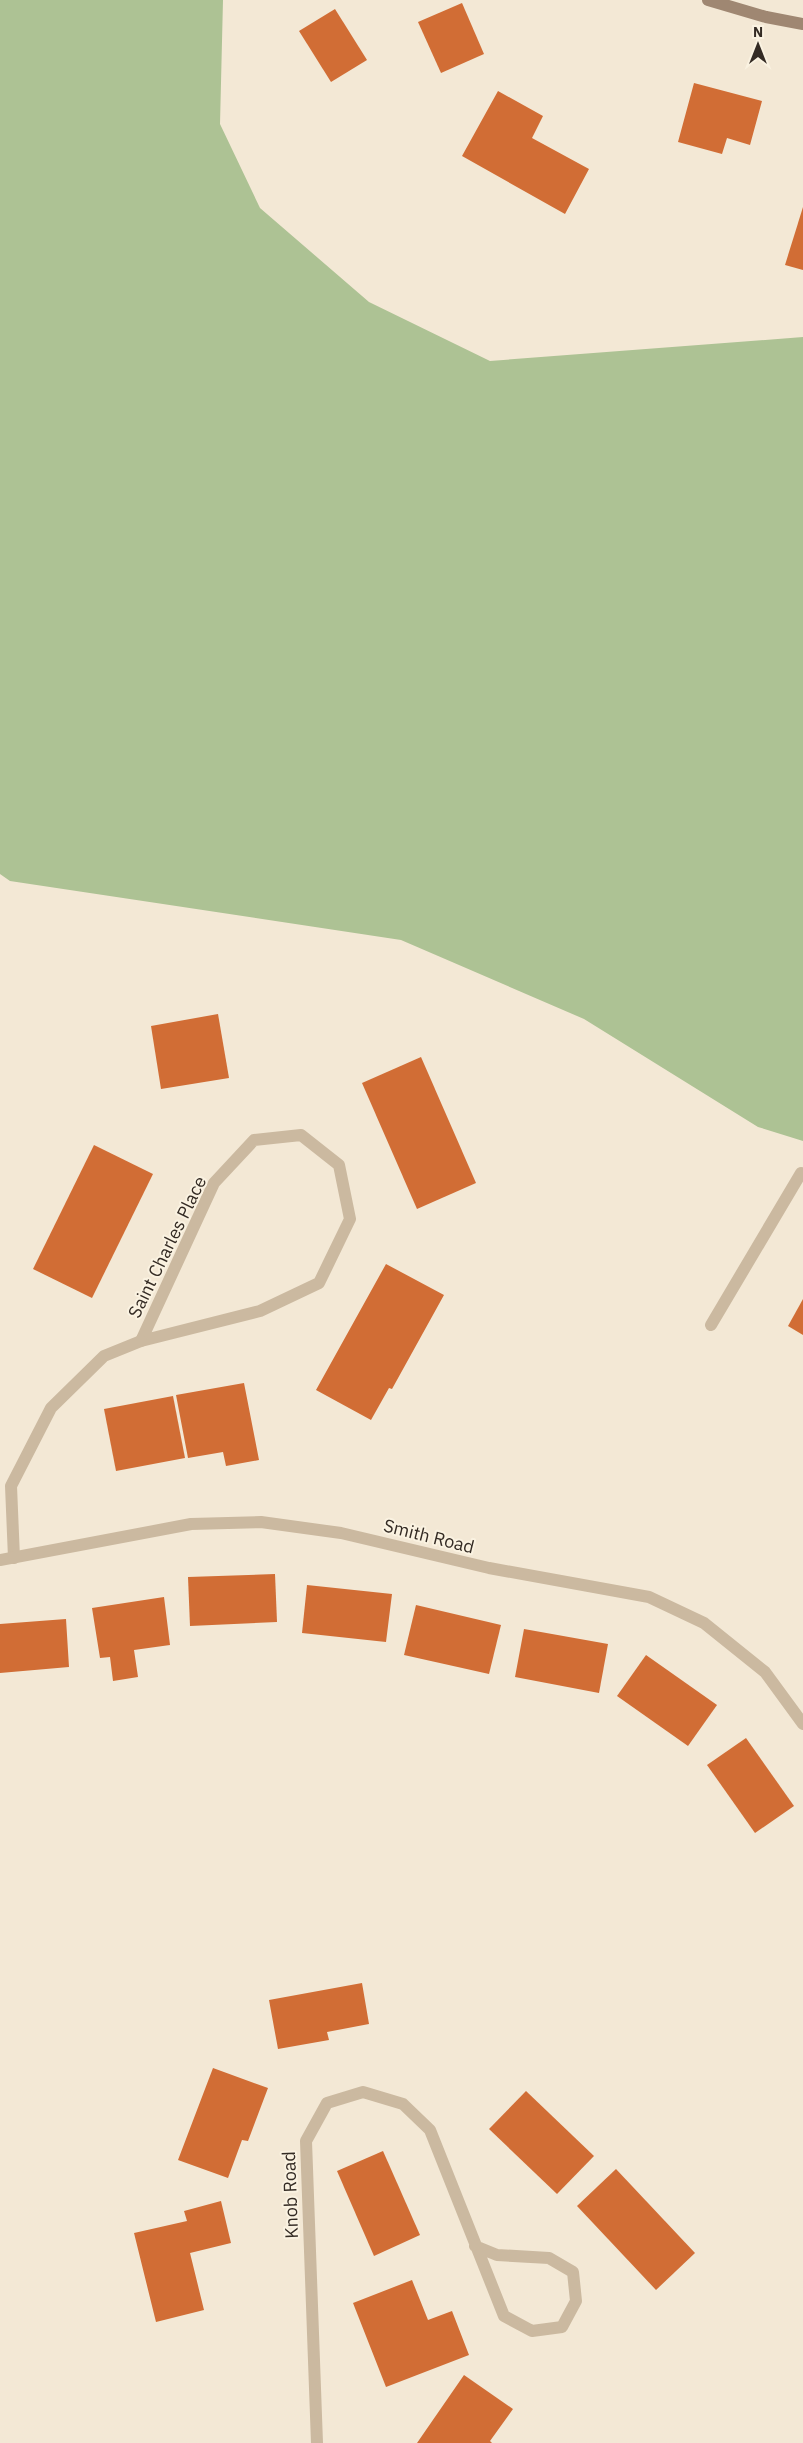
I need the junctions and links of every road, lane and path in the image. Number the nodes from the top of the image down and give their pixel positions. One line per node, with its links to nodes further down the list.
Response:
1 (708, 0): 2 (main road)
2 (803, 24)
3 (803, 1174): 4 (street)
4 (711, 1325)
5 (141, 1341): 5 (street, Saint Charles Place); 6 (street, Saint Charles Place)
6 (14, 1558): 7 (street, Smith Road); 8 (street, Smith Road)
7 (0, 1560)
8 (803, 1724)
9 (475, 2246): 9 (street, Knob Road); 10 (street, Knob Road)
10 (317, 2443)

